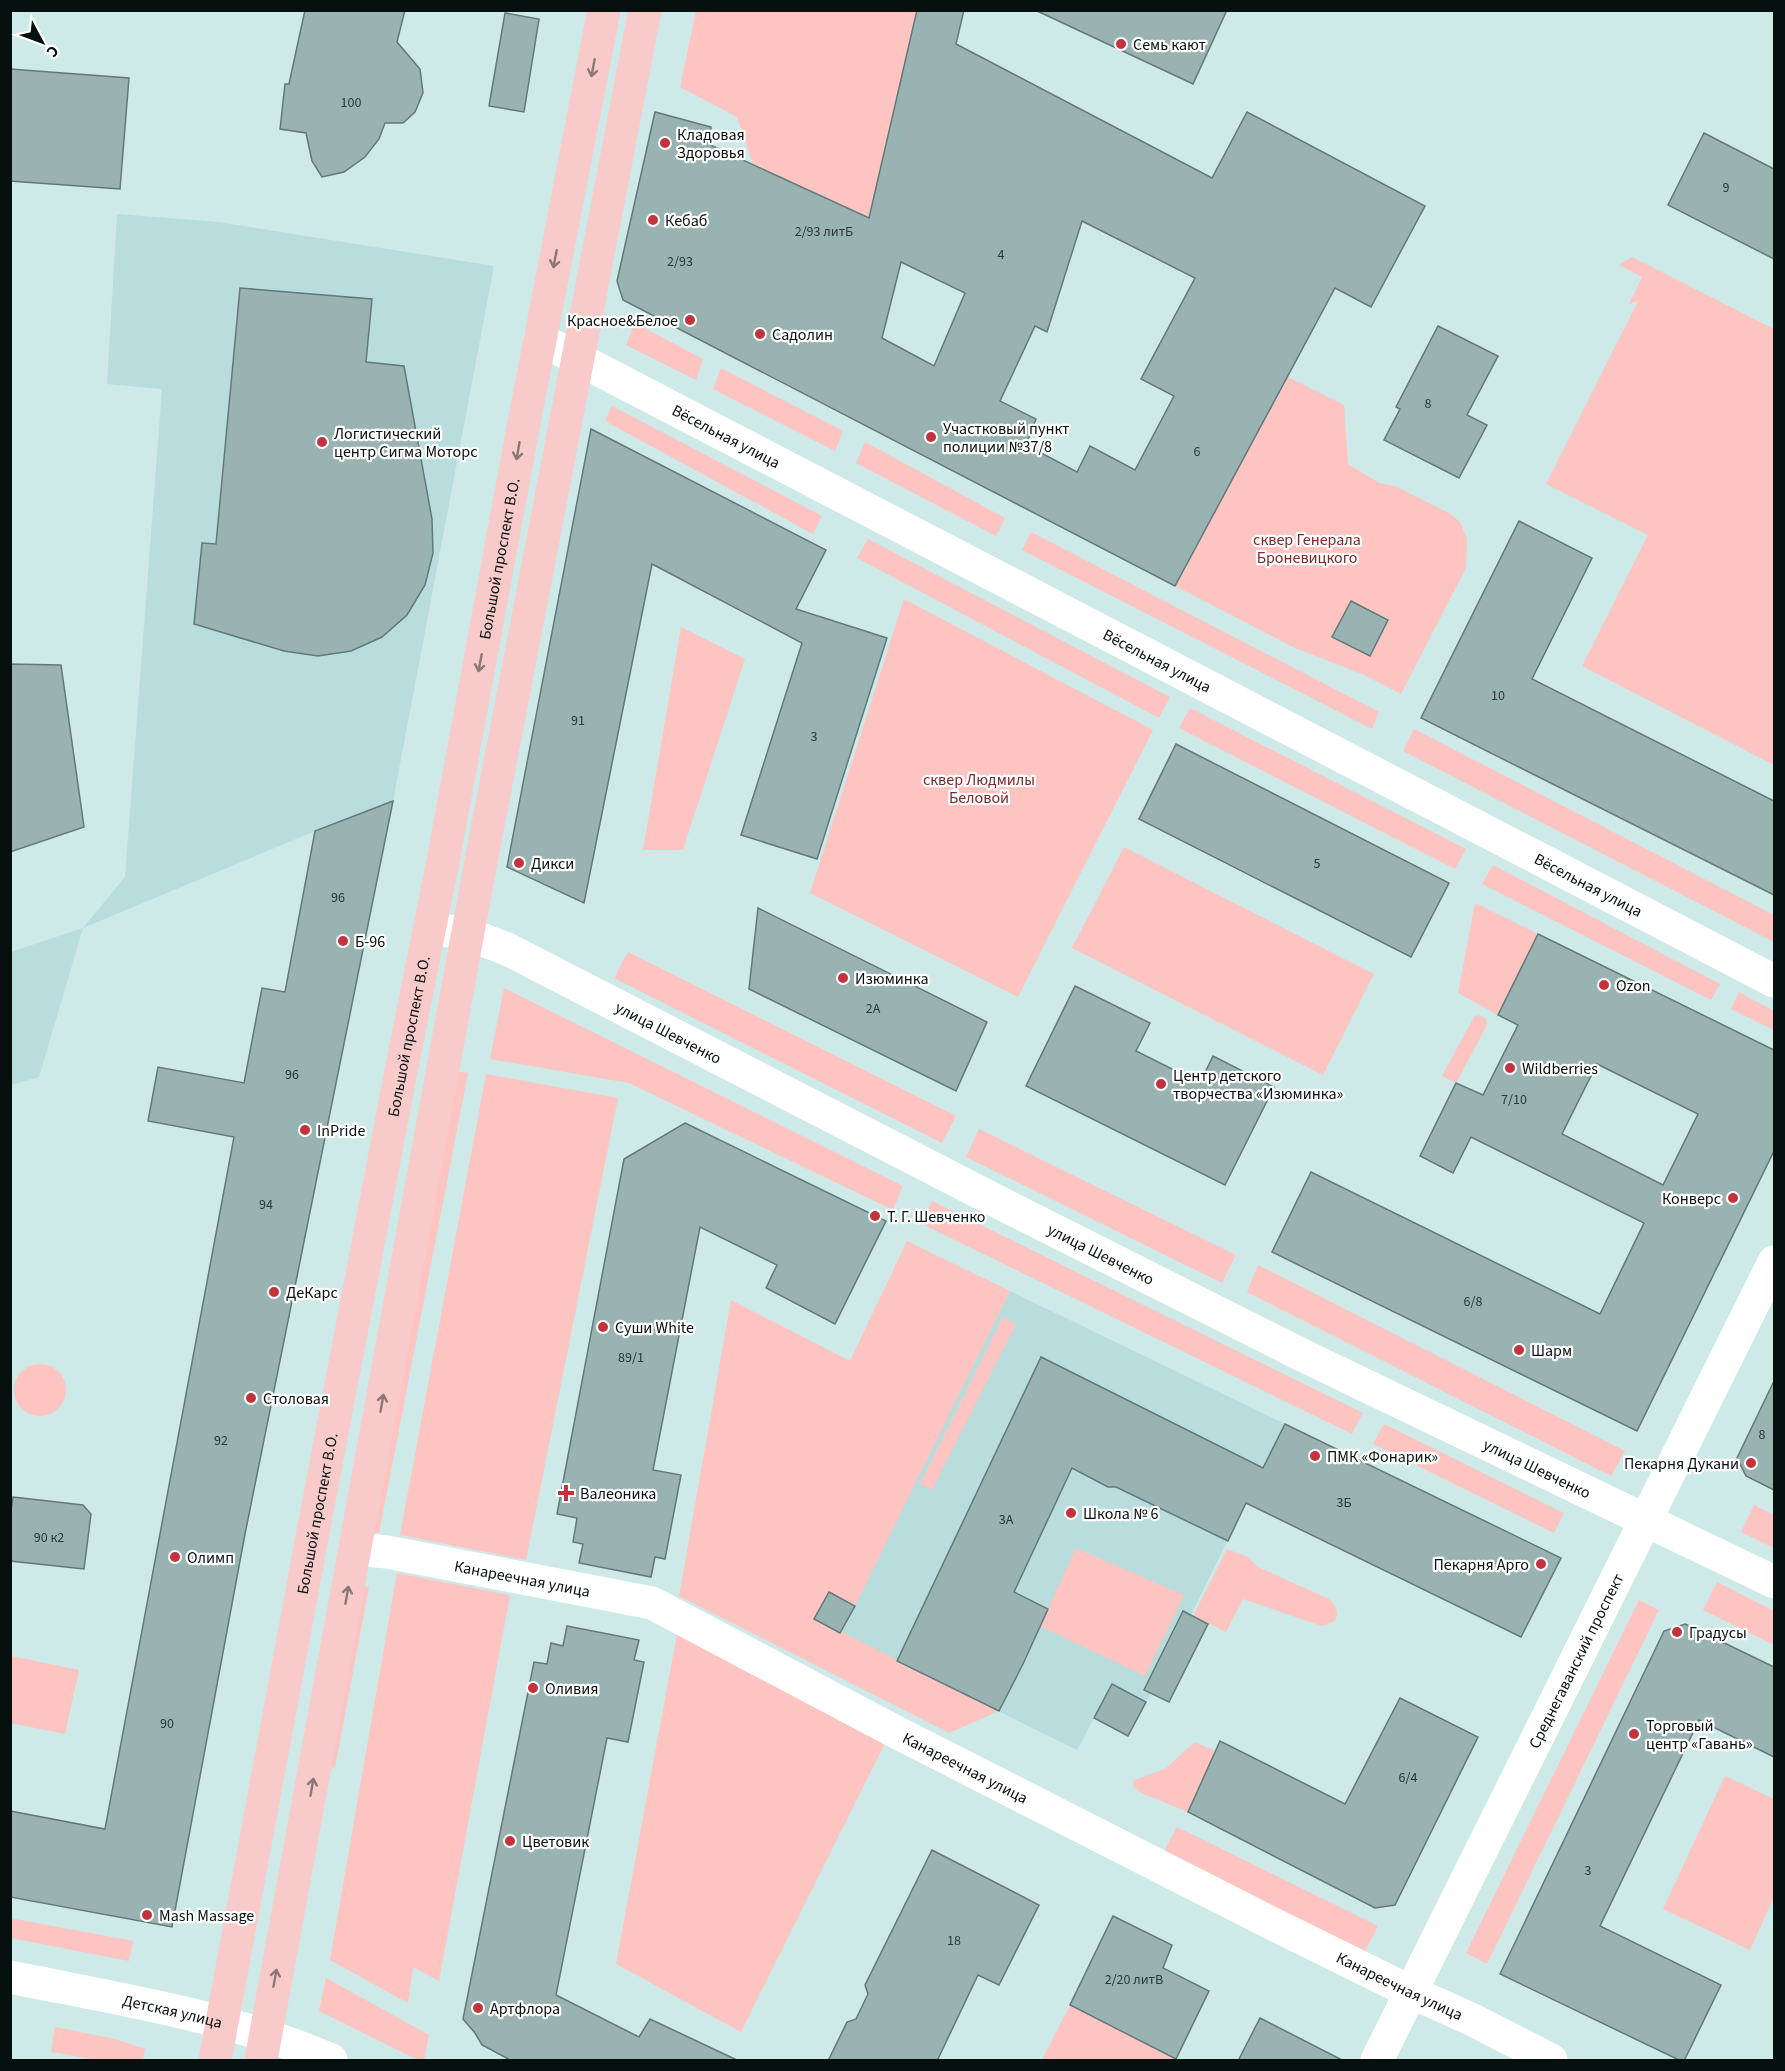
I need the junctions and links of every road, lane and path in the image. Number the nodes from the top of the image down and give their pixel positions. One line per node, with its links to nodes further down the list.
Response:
1 (604, 10): 3 (main road, Большой проспект В.О., one-way to 3)
2 (645, 10): 4 (main road)
3 (540, 339): 4 (street, Вёсельная улица); 5 (main road, Большой проспект В.О., one-way to 5)
4 (578, 358): 6 (main road); 7 (street, Вёсельная улица)
5 (430, 928): 6 (street, улица Шевченко); 14 (main road, Большой проспект В.О.)
6 (468, 934): 9 (street, улица Шевченко); 10 (main road, one-way to 6)
7 (1774, 981)
8 (1774, 1262): 9 (street, Среднегаванский проспект)
9 (1646, 1521): 11 (street, улица Шевченко); 13 (street, Среднегаванский проспект)
10 (355, 1549): 13 (street, Канареечная улица); 15 (main road, one-way to 10)
11 (1774, 1582)
12 (10, 1977): 14 (street, Детская улица)
13 (1411, 1992): 18 (street, Среднегаванский проспект); 19 (street, Канареечная улица)
14 (226, 2025): 15 (street, Детская улица); 16 (main road, Большой проспект В.О.)
15 (263, 2048): 17 (street, Детская улица)
16 (215, 2061)
17 (330, 2061)
18 (1377, 2061)
19 (1551, 2061)

